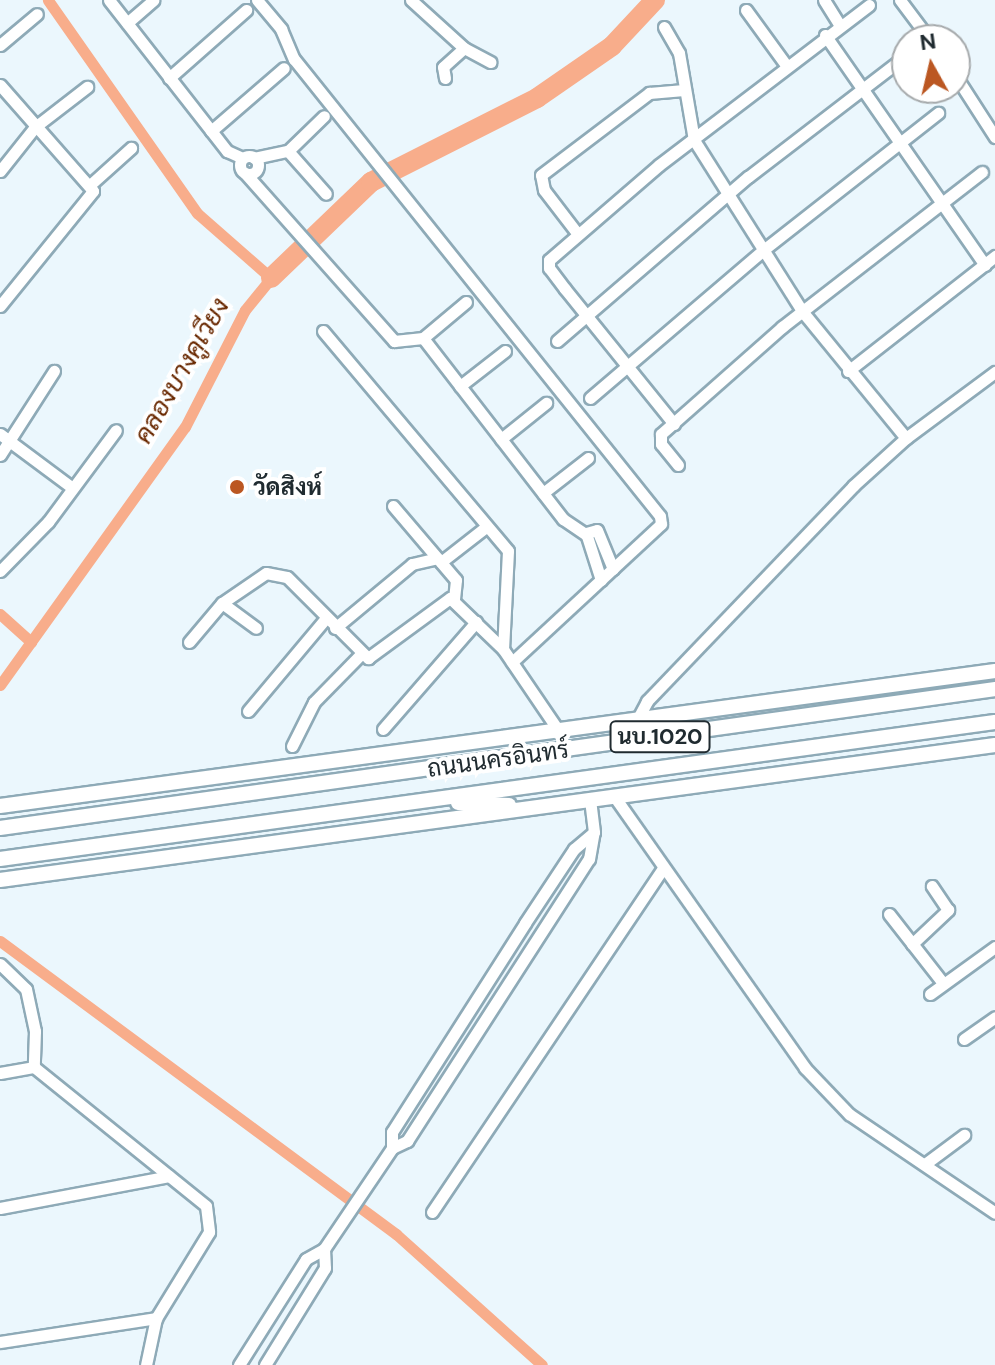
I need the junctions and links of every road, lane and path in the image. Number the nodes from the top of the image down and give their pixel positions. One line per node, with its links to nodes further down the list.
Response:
1 (109, 0): 11 (street)
2 (153, 0): 11 (street)
3 (257, 0): 79 (street)
4 (411, 0): 17 (street)
5 (824, 0): 12 (street)
6 (900, 0): 13 (street)
7 (869, 5): 12 (street)
8 (246, 10): 22 (street)
9 (746, 10): 19 (street)
10 (37, 14): 16 (street)
11 (127, 23): 22 (street)
12 (839, 24): 15 (street)
13 (918, 24)
14 (664, 27): 27 (street)
15 (825, 35): 19 (street); 26 (street)
16 (0, 45)
17 (464, 48): 18 (street); 23 (street)
18 (490, 62)
19 (786, 65): 34 (street)
20 (891, 67): 26 (street)
21 (284, 68): 32 (street)
22 (169, 78): 32 (street)
23 (445, 78)
24 (0, 85): 31 (street)
25 (87, 87): 31 (street)
26 (862, 88): 35 (street); 43 (street)
27 (684, 90): 34 (street); 45 (street)
28 (971, 100): 33 (street)
29 (938, 113): 35 (street)
30 (324, 116): 37 (street)
31 (35, 127): 39 (street); 41 (street)
32 (211, 131): 38 (street)
33 (995, 137)
34 (694, 140): 43 (street); 45 (street)
35 (899, 143): 44 (street); 46 (street)
36 (131, 148): 41 (street)
37 (288, 151): 38 (street); 42 (street)
38 (249, 158): 54 (street)
39 (0, 171)
40 (982, 172): 44 (street)
41 (91, 184): 50 (street)
42 (326, 194)
43 (727, 197): 46 (street); 52 (street)
44 (938, 202): 48 (street); 51 (street)
45 (577, 233): 52 (street)
46 (762, 251): 51 (street); 57 (street)
47 (995, 256): 48 (street)
48 (985, 265): 59 (street)
49 (466, 302): 54 (street)
50 (0, 306)
51 (802, 311): 59 (street); 64 (street)
52 (587, 314): 55 (street); 57 (street)
53 (323, 331): 76 (street)
54 (423, 338): 61 (street)
55 (557, 341)
56 (505, 351): 61 (street)
57 (630, 366): 62 (street); 64 (street)
58 (54, 371): 69 (street)
59 (848, 371): 67 (street)
60 (995, 372): 67 (street)
61 (460, 386): 68 (street)
62 (590, 398)
63 (546, 403): 68 (street)
64 (674, 424): 72 (street)
65 (116, 430): 73 (street)
66 (0, 434): 69 (street)
67 (906, 438): 95 (street)
68 (501, 439): 74 (street)
69 (10, 442): 70 (street); 73 (street)
70 (0, 455)
71 (588, 458): 74 (street)
72 (678, 465)
73 (71, 487): 80 (street)
74 (543, 493): 77 (street)
75 (393, 506): 78 (street)
76 (487, 526): 78 (street); 89 (street)
77 (585, 534): 79 (street); 81 (street)
78 (439, 560): 82 (street); 87 (street)
79 (613, 569): 81 (street)
80 (0, 571)
81 (601, 580): 91 (street)
82 (454, 599): 85 (street); 90 (street)
83 (222, 603): 84 (street); 86 (street); 88 (street)
84 (326, 618): 87 (street); 94 (street)
85 (476, 622): 89 (street); 97 (street)
86 (256, 628)
87 (335, 628): 90 (street)
88 (189, 642)
89 (503, 649): 91 (street)
90 (360, 655): 100 (street)
91 (512, 662): 98 (street)
92 (995, 671): 95 (main road, ถนนนครอินทร์ / นบ.1020)
93 (995, 689): 102 (main road, ถนนนครอินทร์ / นบ.1020)
94 (248, 711)
95 (636, 722): 98 (main road, ถนนนครอินทร์ / นบ.1020)
96 (995, 722): 105 (main road, ถนนนครอินทร์ / นบ.1020)
97 (383, 729)
98 (560, 733): 101 (main road, ถนนนครอินทร์ / นบ.1020)
99 (995, 745): 103 (main road, นบ.1020)
100 (292, 746)
101 (425, 752): 102 (main road); 106 (main road, ถนนนครอินทร์ / นบ.1020)
102 (326, 784): 108 (main road, ถนนนครอินทร์ / นบ.1020)
103 (614, 796): 104 (main road, นบ.1020); 111 (street)
104 (590, 800): 107 (main road, นบ.1020); 109 (street)
105 (419, 801): 107 (main road); 110 (main road, ถนนนครอินทร์ / นบ.1020)
106 (0, 806)
107 (545, 807): 113 (main road, นบ.1020)
108 (0, 828)
109 (594, 832): 112 (street); 114 (street)
110 (0, 859)
111 (663, 868): 132 (street); 135 (street)
112 (556, 876): 114 (street); 117 (street)
113 (0, 880)
114 (571, 886): 118 (street)
115 (932, 886): 119 (street)
116 (889, 914): 119 (street)
117 (525, 923): 118 (street); 126 (street)
118 (540, 932): 127 (street)
119 (912, 944): 122 (street)
120 (995, 947): 122 (street)
121 (0, 964): 128 (street)
122 (943, 983): 123 (street)
123 (930, 994)
124 (995, 1017): 125 (street)
125 (964, 1039)
126 (440, 1056): 127 (street); 131 (street)
127 (455, 1065): 131 (street)
128 (34, 1067): 129 (street); 133 (street)
129 (0, 1073)
130 (964, 1135): 132 (street)
131 (392, 1148): 137 (street)
132 (925, 1164): 136 (street)
133 (169, 1176): 134 (street); 139 (street)
134 (0, 1208)
135 (432, 1212)
136 (995, 1213)
137 (324, 1249): 138 (street); 140 (street)
138 (271, 1316): 140 (street); 143 (street)
139 (156, 1318): 141 (street); 142 (street)
140 (290, 1327): 144 (street)
141 (0, 1342)
142 (146, 1365)
143 (239, 1365)
144 (265, 1365)

